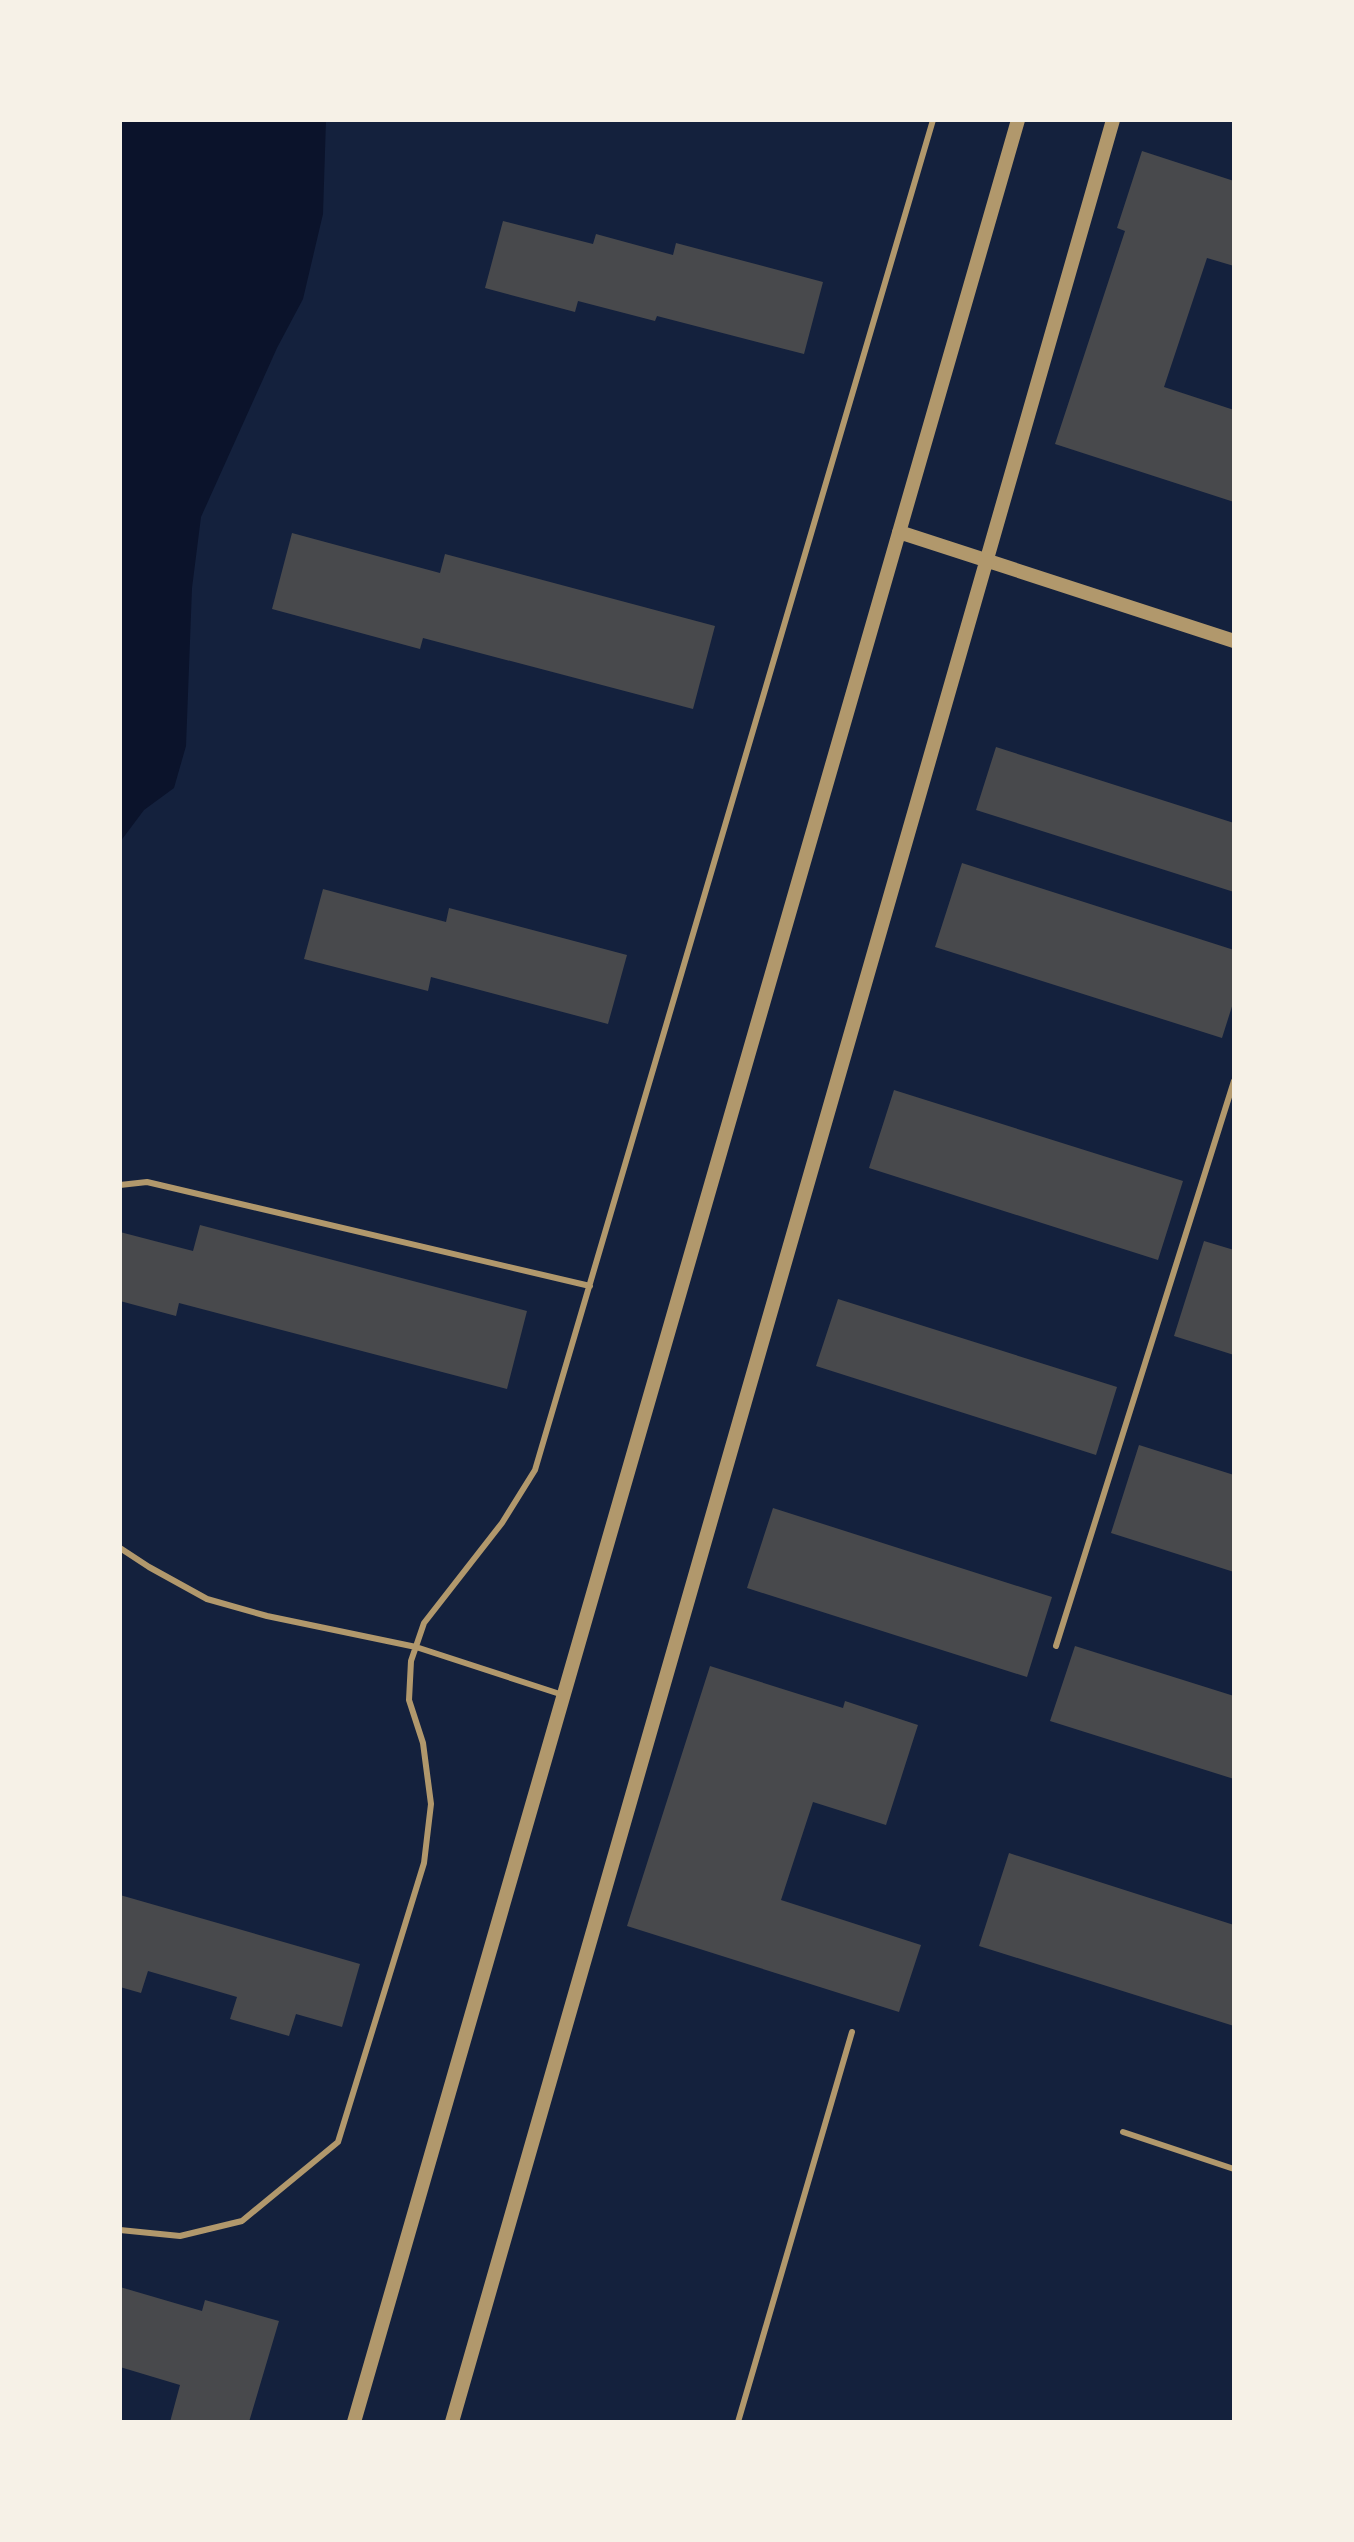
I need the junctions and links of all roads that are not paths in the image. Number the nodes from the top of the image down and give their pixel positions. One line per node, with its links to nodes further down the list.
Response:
1 (933, 120): 9 (lane)
2 (1018, 120): 4 (street)
3 (1113, 120): 5 (street)
4 (899, 532): 5 (street); 13 (street)
5 (986, 560): 6 (street); 19 (street)
6 (1234, 641)
7 (1234, 1081): 11 (lane)
8 (120, 1185): 9 (lane)
9 (590, 1286): 12 (lane)
10 (120, 1548): 12 (lane)
11 (1056, 1646)
12 (416, 1647): 13 (lane); 17 (lane)
13 (563, 1695): 18 (street)
14 (852, 2032): 20 (lane)
15 (1123, 2132): 16 (lane)
16 (1234, 2169)
17 (120, 2230)
18 (354, 2422)
19 (452, 2422)
20 (738, 2422)

